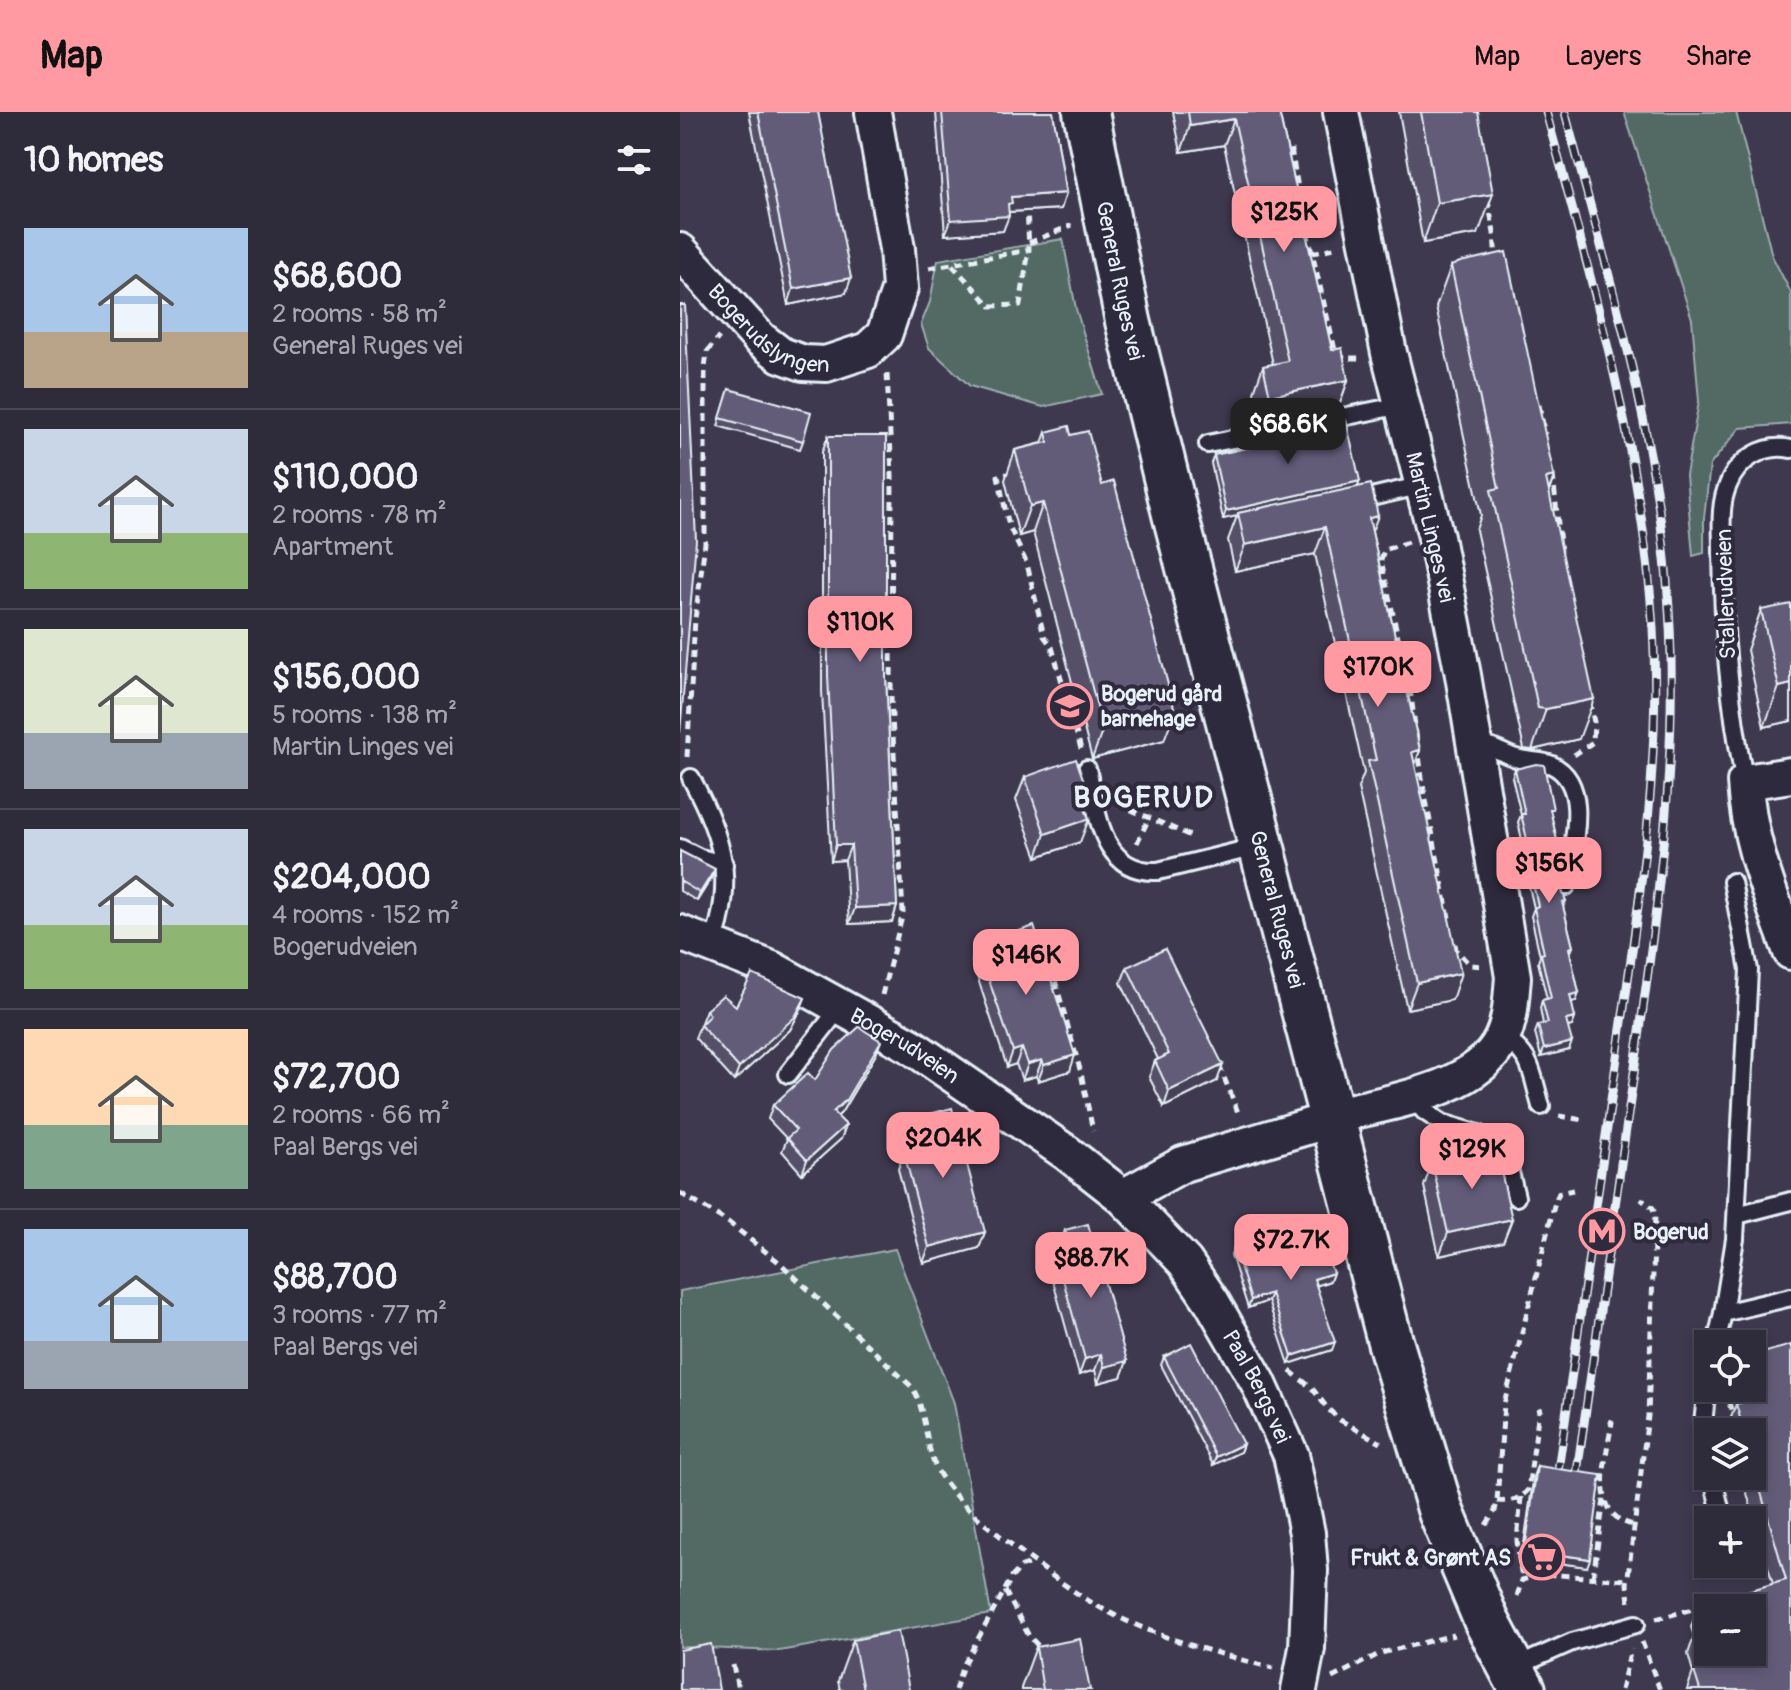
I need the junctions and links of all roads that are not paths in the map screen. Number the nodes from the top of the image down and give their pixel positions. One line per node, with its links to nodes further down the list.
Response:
1 (873, 112): 4 (street, Bogerudslyngen)
2 (1086, 112): 16 (main road, General Ruges vei)
3 (1341, 112): 5 (street, Martin Linges vei)
4 (680, 251)
5 (1402, 405): 6 (lane); 8 (street, Martin Linges vei)
6 (1208, 444)
7 (1791, 449): 14 (lane, Stallerudveien)
8 (1423, 485): 9 (lane); 10 (street, Martin Linges vei)
9 (1342, 503)
10 (1475, 746): 19 (lane); 24 (street, Martin Linges vei)
11 (1087, 769): 16 (lane)
12 (1791, 775): 14 (street)
13 (691, 778): 17 (lane)
14 (1745, 782): 22 (street, Stallerudveien)
15 (680, 848): 17 (lane)
16 (1244, 849): 28 (main road, General Ruges vei)
17 (724, 864): 21 (lane)
18 (1732, 882): 32 (lane)
19 (1566, 886)
20 (680, 933): 21 (street, Bogerudveien)
21 (712, 946): 23 (street, Bogerudveien)
22 (1791, 952)
23 (841, 1006): 25 (lane, Bogerudveien); 29 (street, Bogerudveien)
24 (1502, 1038): 26 (street, Martin Linges vei); 27 (lane)
25 (788, 1074)
26 (1412, 1096): 28 (street, Martin Linges vei); 30 (lane)
27 (1541, 1106)
28 (1333, 1118): 29 (street); 38 (main road, General Ruges vei)
29 (1123, 1197): 37 (street, Paal Bergs vei)
30 (1516, 1197)
31 (1791, 1201): 32 (lane)
32 (1737, 1215): 34 (lane)
33 (1791, 1297): 34 (lane)
34 (1723, 1313): 35 (lane)
35 (1719, 1330)
36 (1636, 1624): 38 (lane)
37 (1301, 1680)
38 (1517, 1680)

